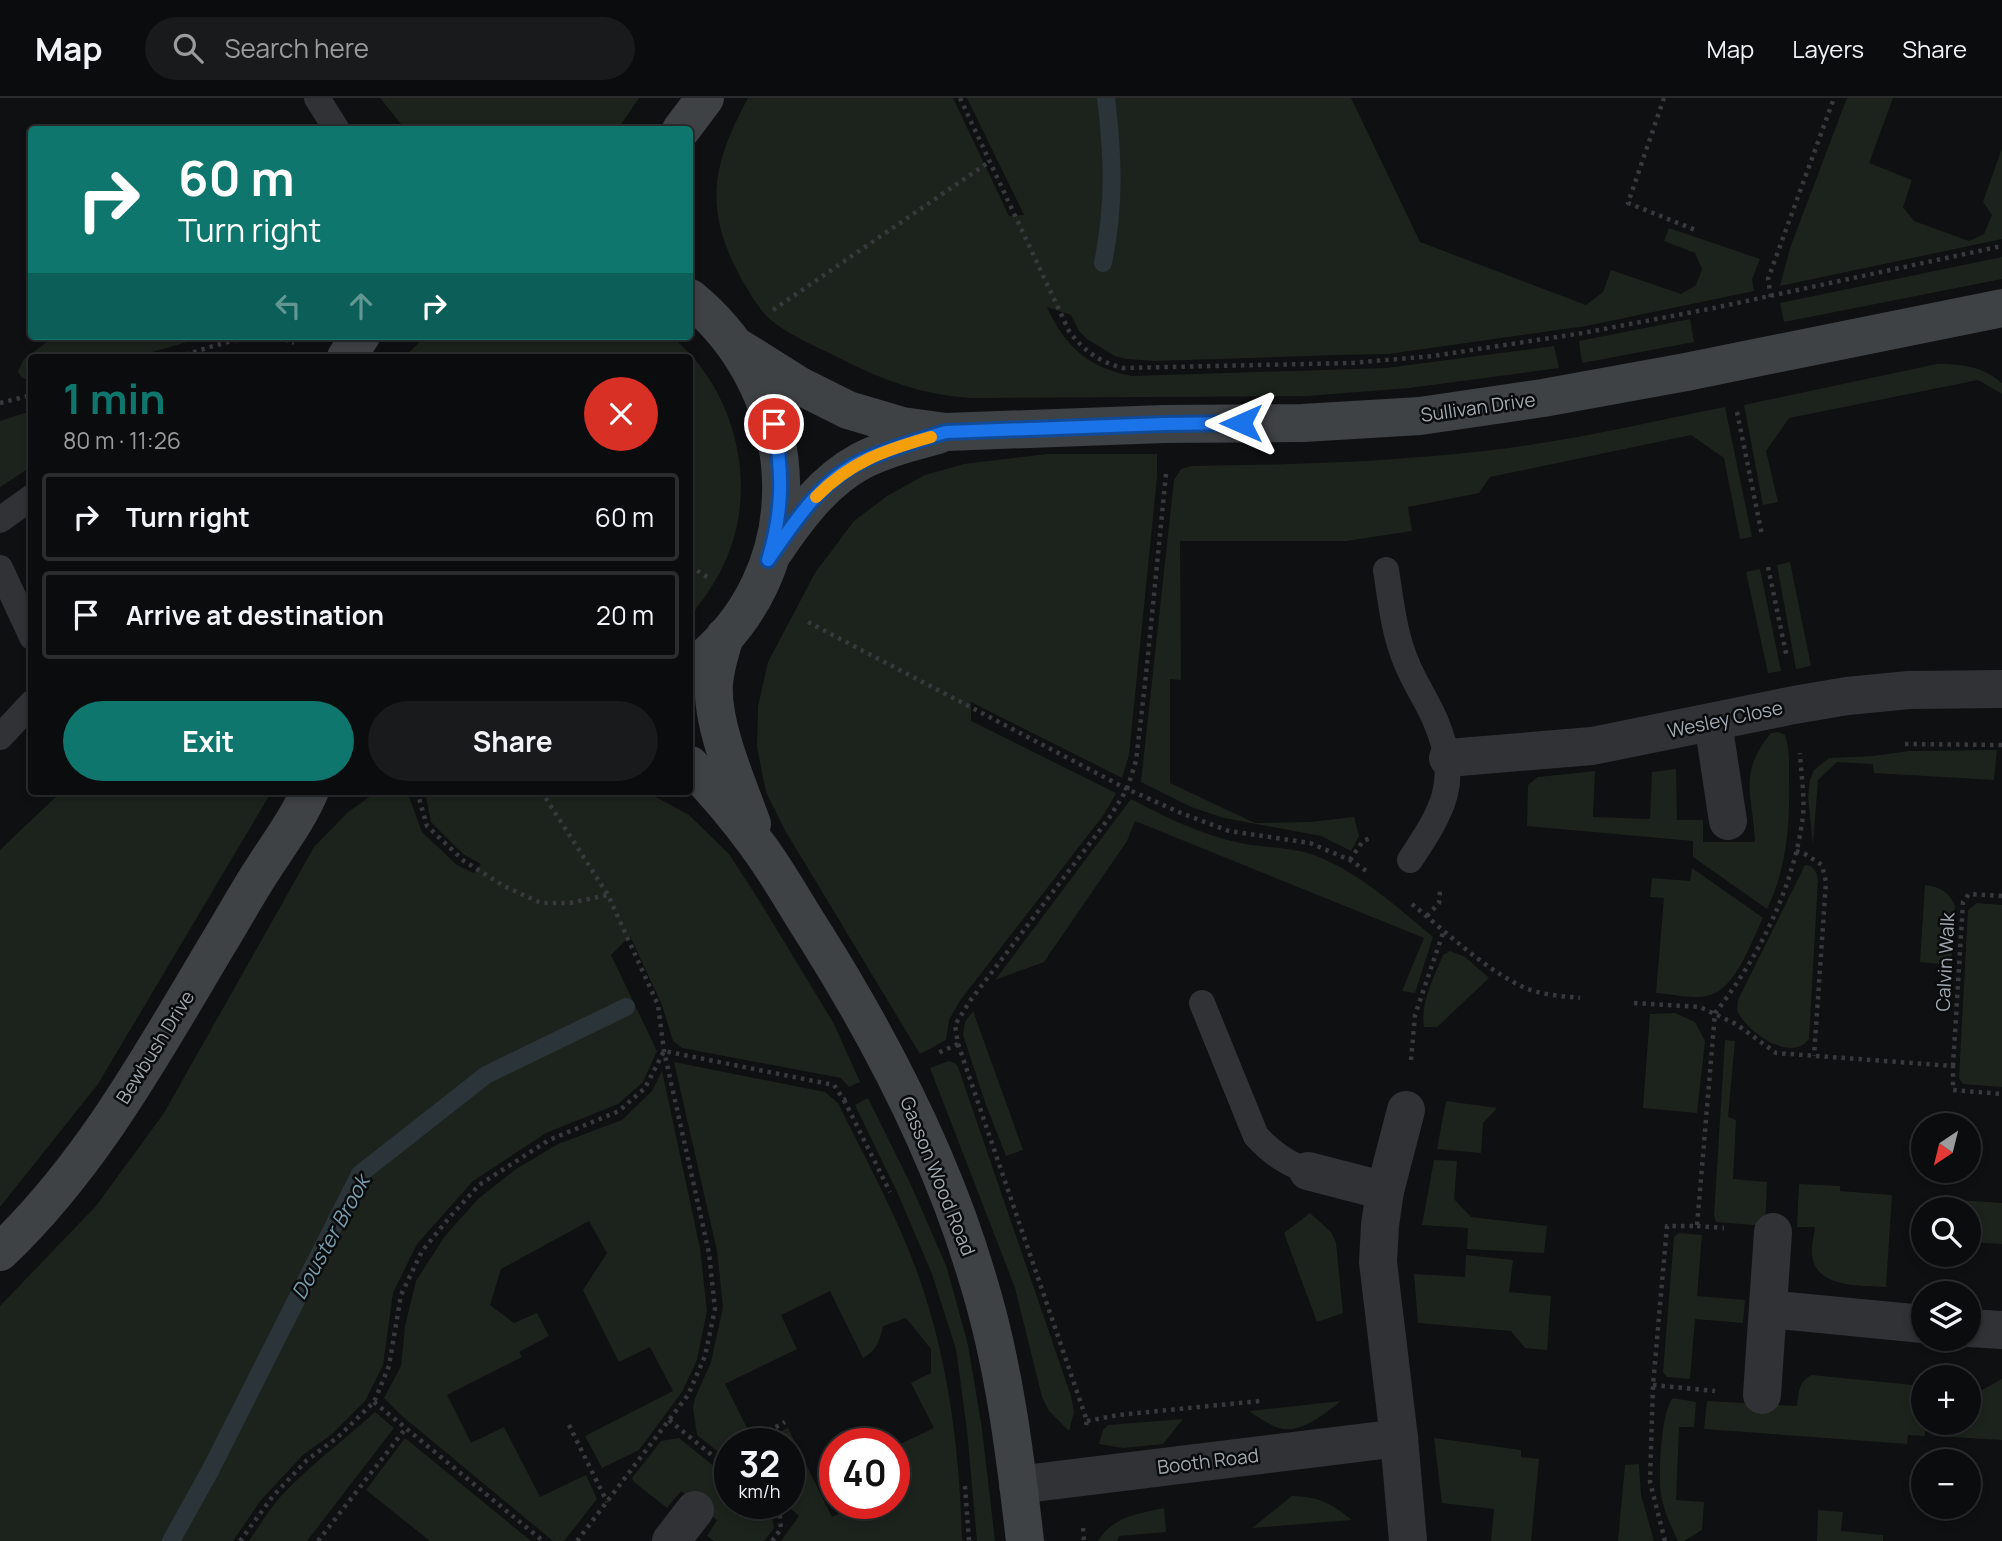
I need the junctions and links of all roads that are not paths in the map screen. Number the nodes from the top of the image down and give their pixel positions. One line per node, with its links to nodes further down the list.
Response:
1 (317, 98): 2 (lane)
2 (334, 126)
3 (693, 301): 5 (street)
4 (2002, 308): 6 (street, Sullivan Drive)
5 (736, 346): 6 (street, Sullivan Drive); 9 (street)
6 (946, 432): 9 (street, Sullivan Drive)
7 (28, 500): 8 (lane)
8 (0, 520)
9 (768, 560): 13 (street)
10 (0, 568): 12 (lane)
11 (1386, 570): 19 (lane)
12 (28, 628)
13 (725, 636): 14 (street); 25 (street, Gasson Wood Road)
14 (693, 666)
15 (2002, 689): 17 (street, Wesley Close)
16 (28, 707): 18 (lane)
17 (1713, 722): 19 (street, Wesley Close); 23 (street)
18 (0, 737)
19 (1448, 758): 26 (lane)
20 (693, 769): 25 (street, Gasson Wood Road)
21 (308, 795): 24 (street, Bewbush Drive)
22 (325, 795): 24 (street, Bewbush Drive)
23 (1728, 821)
24 (292, 828): 32 (street, Bewbush Drive)
25 (759, 846): 39 (street, Gasson Wood Road)
26 (1410, 860)
27 (1202, 1003): 29 (lane)
28 (1406, 1110): 30 (street)
29 (1308, 1171): 30 (street)
30 (1385, 1191): 38 (street)
31 (1773, 1232): 33 (street)
32 (0, 1252)
33 (1768, 1309): 34 (street); 37 (street)
34 (1911, 1323)
35 (1981, 1329): 36 (street)
36 (2002, 1330)
37 (1762, 1395)
38 (1399, 1438): 39 (street, Booth Road); 43 (street)
39 (1018, 1485): 42 (street, Gasson Wood Road)
40 (695, 1510): 41 (street)
41 (671, 1541)
42 (1025, 1541)
43 (1408, 1541)

